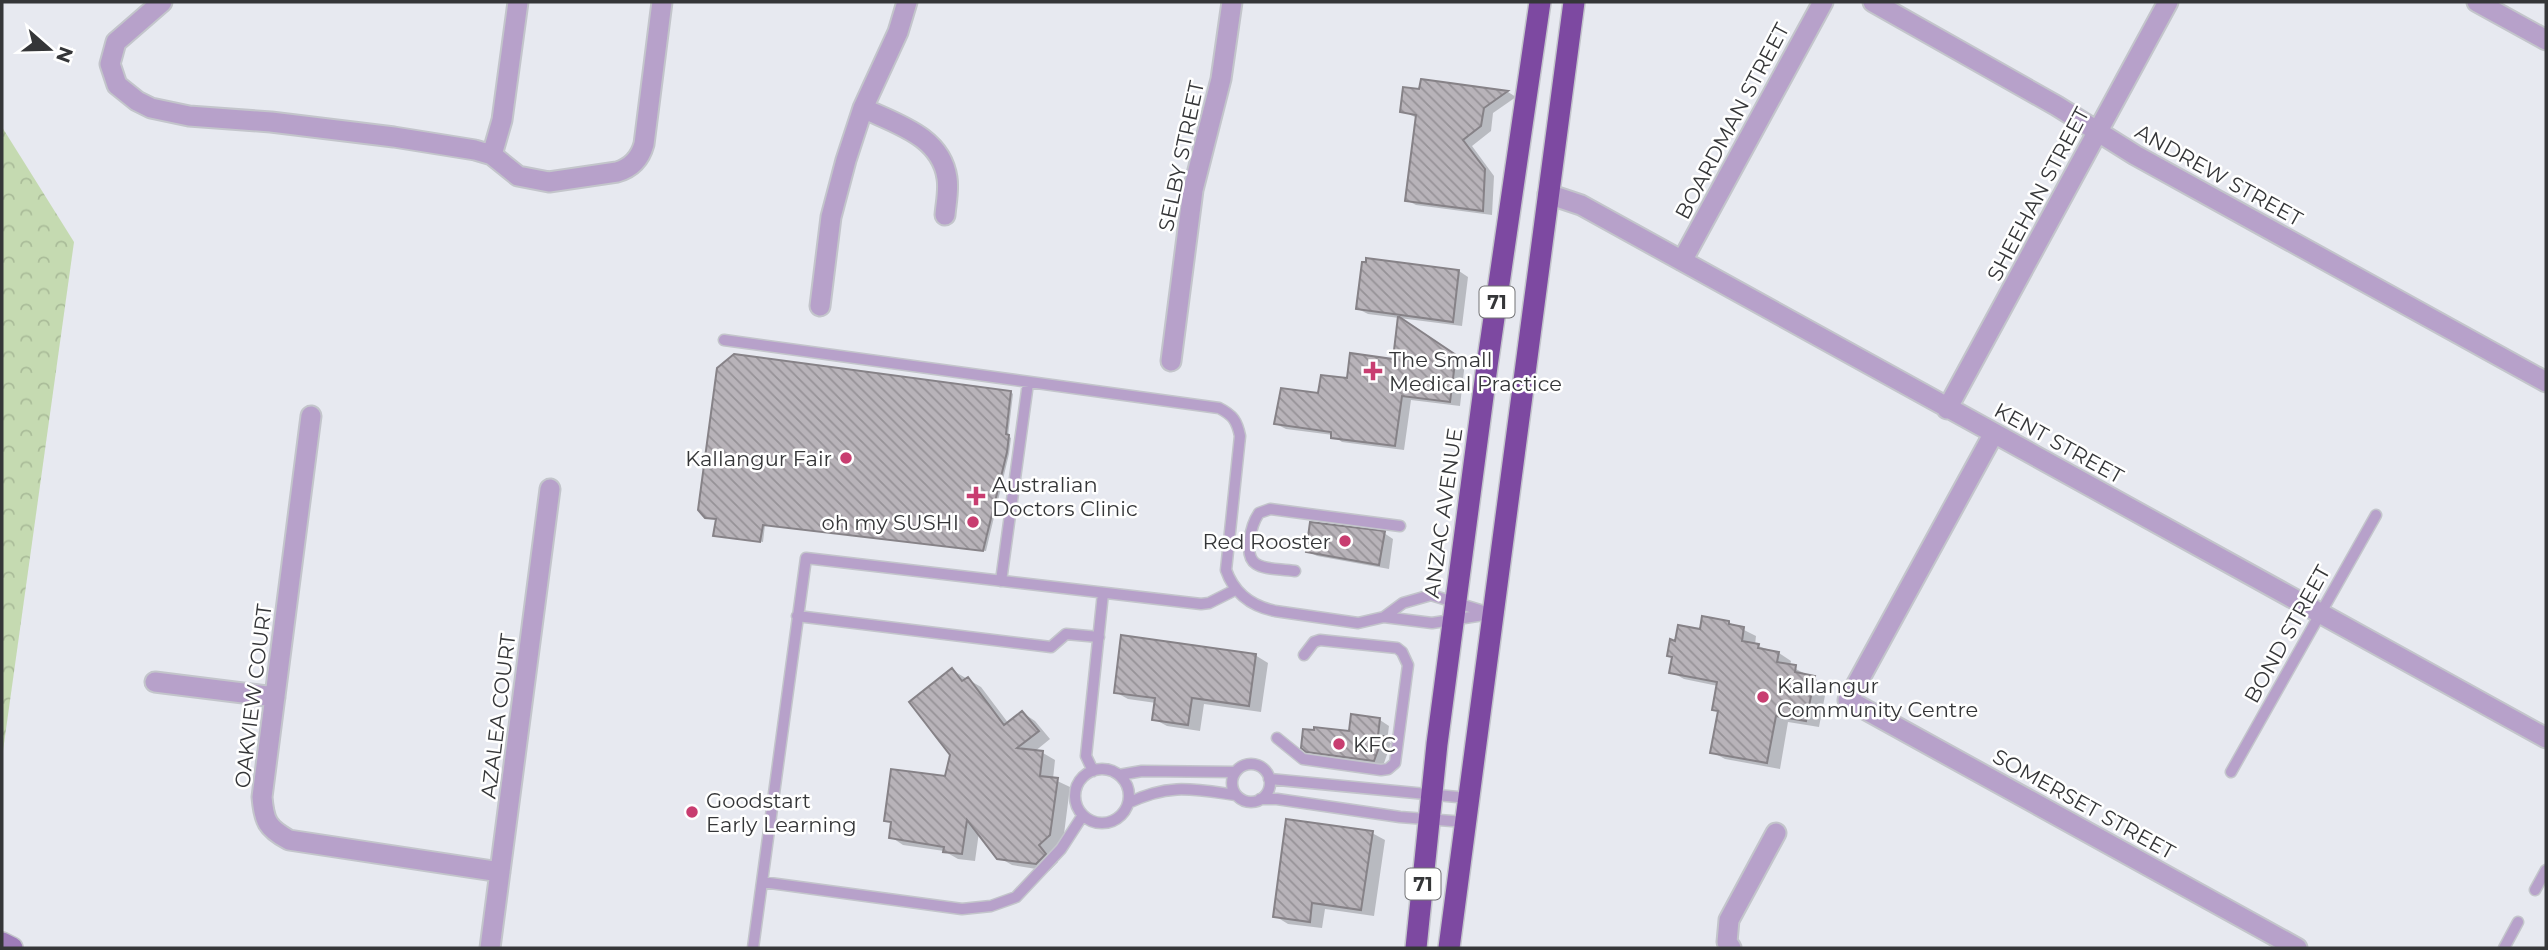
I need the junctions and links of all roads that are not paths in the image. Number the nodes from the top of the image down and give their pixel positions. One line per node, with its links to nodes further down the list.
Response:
1 (162, 2): 15 (street)
2 (518, 2): 15 (street)
3 (662, 2): 15 (street)
4 (907, 2): 13 (street)
5 (1232, 2): 21 (street, SELBY STREET)
6 (1539, 2): 34 (highway, ANZAC AVENUE / 71)
7 (1573, 2): 16 (highway, 71)
8 (1823, 2): 18 (street, BOARDMAN STREET)
9 (1872, 2): 14 (street, ANDREW STREET)
10 (2168, 2): 14 (street, SHEEHAN STREET)
11 (2477, 2): 12 (street)
12 (2546, 40)
13 (863, 108): 17 (street); 19 (street)
14 (2098, 132): 22 (street, ANDREW STREET); 24 (street, SHEEHAN STREET)
15 (492, 155)
16 (1548, 194): 18 (street, KENT STREET); 35 (highway, 71)
17 (945, 215)
18 (1682, 261): 24 (street, KENT STREET)
19 (820, 306)
20 (724, 340): 23 (lane)
21 (1171, 361)
22 (2546, 382)
23 (1028, 383): 31 (lane); 32 (lane)
24 (1947, 409): 26 (street, KENT STREET)
25 (311, 416): 42 (street, OAKVIEW COURT)
26 (1994, 433): 36 (street, KENT STREET); 71 (street, SOMERSET STREET)
27 (550, 489): 60 (street, AZALEA COURT)
28 (2376, 515): 36 (lane, BOND STREET)
29 (1399, 526): 30 (lane)
30 (1294, 571)
31 (1001, 580): 33 (lane); 37 (lane)
32 (1235, 590): 33 (lane); 38 (lane)
33 (1103, 593): 39 (lane)
34 (1455, 612): 35 (lane); 35 (lane); 38 (lane); 38 (lane); 51 (highway, ANZAC AVENUE / 71)
35 (1493, 614): 52 (highway, 71)
36 (2321, 615): 44 (street, KENT STREET); 47 (lane, BOND STREET)
37 (797, 616): 39 (lane); 61 (lane)
38 (1384, 617)
39 (1099, 637): 45 (lane)
40 (1304, 655): 43 (lane)
41 (155, 682): 42 (street)
42 (275, 697): 60 (street, OAKVIEW COURT)
43 (1277, 738)
44 (2546, 738)
45 (1093, 771): 48 (lane); 55 (lane)
46 (1235, 772): 48 (lane); 49 (lane); 50 (lane)
47 (2231, 772)
48 (1119, 775): 54 (lane)
49 (1269, 779): 51 (lane); 53 (lane)
50 (1236, 795): 53 (lane); 54 (lane)
51 (1431, 795): 52 (lane); 56 (highway, ANZAC AVENUE / 71)
52 (1468, 798): 57 (highway, 71)
53 (1260, 799): 56 (lane)
54 (1128, 803): 55 (lane)
55 (1083, 815): 61 (lane)
56 (1429, 819): 57 (lane); 69 (highway, ANZAC AVENUE / 71)
57 (1465, 822): 70 (highway, 71)
58 (1776, 833): 65 (street)
59 (2546, 870): 62 (lane)
60 (500, 872): 67 (street, AZALEA COURT)
61 (762, 882): 68 (lane)
62 (2535, 890)
63 (2518, 922): 72 (lane)
64 (2, 943): 66 (street)
65 (1729, 945)
66 (12, 948)
67 (490, 948)
68 (753, 948)
69 (1416, 948)
70 (1449, 948)
71 (2297, 948)
72 (2504, 948)

